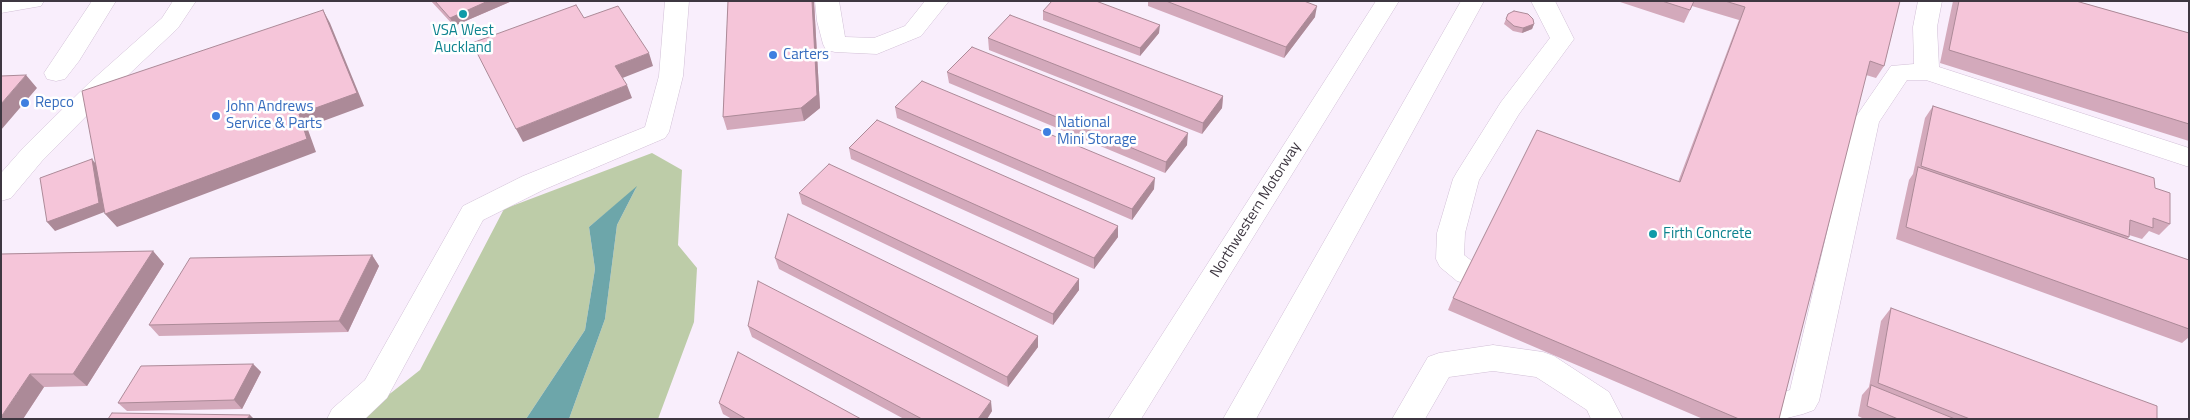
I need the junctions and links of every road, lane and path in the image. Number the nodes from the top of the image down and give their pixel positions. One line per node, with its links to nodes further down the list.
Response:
1 (33, 1): 11 (main road)
2 (104, 1): 13 (main road)
3 (185, 1): 15 (main road)
4 (677, 1): 18 (main road)
5 (827, 1): 6 (main road)
6 (938, 1)
7 (1388, 1): 19 (main road, Northwestern Motorway)
8 (1474, 1): 20 (main road)
9 (1543, 1): 16 (main road)
10 (1930, 1): 12 (main road)
11 (1, 6)
12 (1927, 72): 14 (main road); 17 (main road)
13 (56, 73)
14 (2189, 158)
15 (1, 191)
16 (1467, 273)
17 (1794, 409)
18 (343, 419)
19 (1124, 419)
20 (1239, 419)
21 (1408, 419): 22 (main road)
22 (1607, 419)

